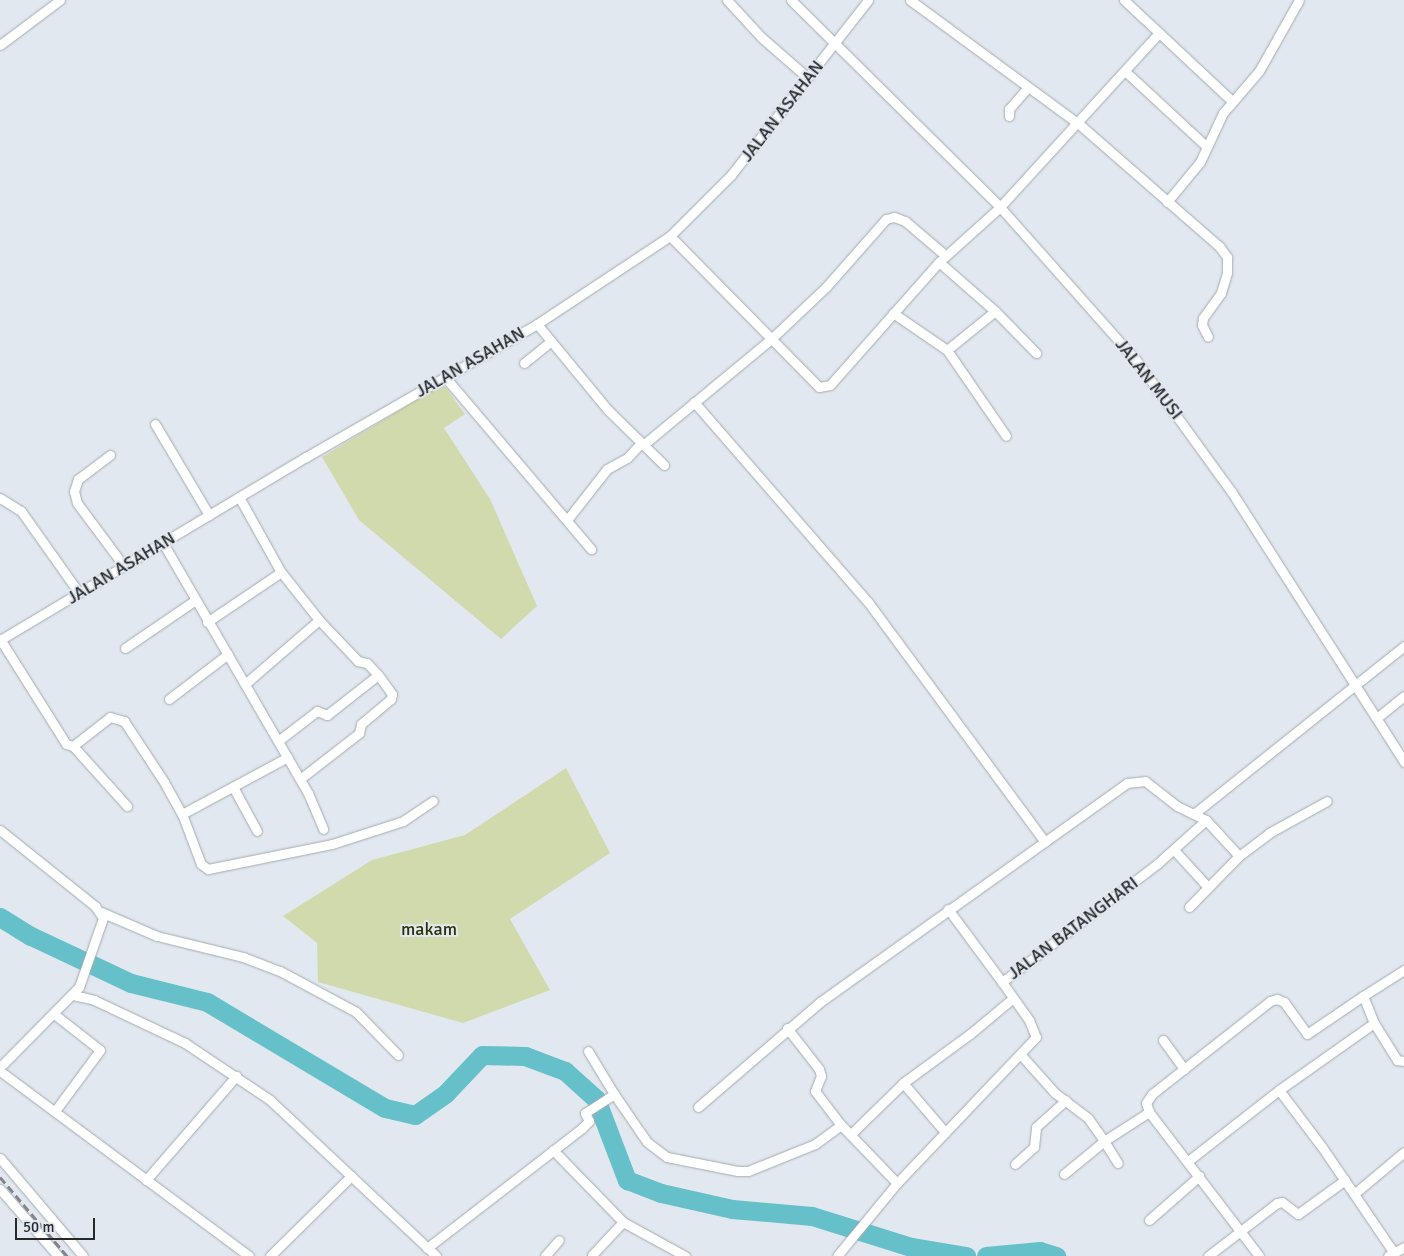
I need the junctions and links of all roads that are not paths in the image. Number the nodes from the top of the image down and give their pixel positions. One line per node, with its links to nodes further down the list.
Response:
1 (60, 0): 9 (street)
2 (727, 0): 12 (street)
3 (791, 0): 10 (street, JALAN MUSI)
4 (868, 0): 10 (street, JALAN ASAHAN)
5 (910, 0): 13 (street)
6 (1124, 0): 8 (street)
7 (1299, 0): 14 (street)
8 (1159, 33): 11 (street); 14 (street)
9 (0, 45)
10 (833, 45): 12 (street, JALAN ASAHAN); 19 (street, JALAN MUSI)
11 (1126, 72): 16 (street); 17 (street)
12 (808, 78): 20 (street, JALAN ASAHAN)
13 (1027, 88): 15 (street); 16 (street)
14 (1232, 101): 17 (street)
15 (1009, 116)
16 (1079, 124): 18 (street); 19 (street)
17 (1206, 146): 18 (street)
18 (1167, 202): 25 (street)
19 (1000, 207): 21 (street); 56 (street, JALAN MUSI)
20 (670, 236): 24 (street, JALAN ASAHAN); 26 (street)
21 (942, 258): 22 (street); 23 (street); 26 (street)
22 (995, 311): 28 (street); 29 (street)
23 (894, 313): 26 (street); 28 (street)
24 (537, 324): 27 (street); 31 (street, JALAN ASAHAN)
25 (1208, 337)
26 (770, 340): 32 (street)
27 (551, 341): 30 (street); 35 (street)
28 (947, 350): 34 (street)
29 (1036, 353)
30 (524, 363)
31 (444, 377): 38 (street, JALAN ASAHAN); 41 (street)
32 (694, 402): 35 (street); 75 (street)
33 (155, 424): 40 (street)
34 (1006, 436)
35 (642, 444): 37 (street); 41 (street)
36 (110, 455): 44 (street)
37 (664, 465)
38 (239, 497): 40 (street, JALAN ASAHAN); 45 (street)
39 (0, 498): 46 (street)
40 (209, 515): 42 (street, JALAN ASAHAN)
41 (567, 520): 43 (street)
42 (163, 543): 44 (street, JALAN ASAHAN); 47 (street)
43 (591, 549)
44 (124, 566): 46 (street, JALAN ASAHAN)
45 (281, 572): 48 (street); 49 (street)
46 (79, 593): 50 (street, JALAN ASAHAN)
47 (194, 601): 49 (street); 52 (street)
48 (319, 620): 54 (street); 55 (street)
49 (208, 622): 53 (street)
50 (0, 640): 61 (street)
51 (1404, 646): 56 (street)
52 (125, 648)
53 (228, 654): 55 (street); 58 (street)
54 (378, 675): 60 (street); 64 (street)
55 (245, 684): 60 (street)
56 (1356, 684): 59 (street, JALAN MUSI); 70 (street)
57 (1404, 696): 59 (street)
58 (169, 699)
59 (1378, 717): 63 (street, JALAN MUSI)
60 (278, 741): 62 (street)
61 (73, 746): 68 (street); 69 (street)
62 (288, 757): 64 (street); 65 (street)
63 (1404, 762)
64 (300, 779): 72 (street)
65 (233, 787): 69 (street); 74 (street)
66 (433, 801): 69 (street)
67 (1327, 801): 77 (street)
68 (128, 806)
69 (182, 814)
70 (1195, 814): 71 (street); 75 (street)
71 (1206, 820): 76 (street, JALAN BATANGHARI); 77 (street)
72 (323, 829)
73 (0, 830): 81 (street)
74 (256, 831)
75 (1045, 842): 80 (street)
76 (1174, 850): 78 (street); 83 (street, JALAN BATANGHARI)
77 (1239, 856): 78 (street)
78 (1207, 886): 79 (street)
79 (1189, 907)
80 (948, 909): 83 (street); 89 (street)
81 (101, 912): 84 (street); 92 (street)
82 (1404, 970): 85 (street)
83 (1002, 982): 86 (street, JALAN BATANGHARI)
84 (73, 996): 87 (street); 97 (street)
85 (1363, 996): 88 (street); 96 (street)
86 (1013, 998): 93 (street, JALAN BATANGHARI); 98 (street)
87 (54, 1014): 95 (street); 103 (street)
88 (1374, 1023): 94 (street); 99 (street)
89 (787, 1028): 102 (street); 105 (street)
90 (1163, 1040): 96 (street)
91 (588, 1051): 100 (street)
92 (398, 1055)
93 (1021, 1055): 101 (street); 106 (street, JALAN BATANGHARI)
94 (1404, 1061)
95 (0, 1069): 103 (street)
96 (1184, 1069): 104 (street)
97 (236, 1076): 116 (street); 118 (street)
98 (903, 1083): 106 (street); 107 (street)
99 (1279, 1090): 112 (street); 119 (street)
100 (611, 1096): 105 (street); 109 (street)
101 (1066, 1100): 108 (street); 114 (street)
102 (698, 1108)
103 (55, 1111): 118 (street)
104 (1149, 1112): 108 (street); 112 (street)
105 (841, 1124): 107 (street)
106 (945, 1132): 120 (street, JALAN BATANGHARI)
107 (851, 1134): 120 (street)
108 (1104, 1141): 113 (street); 115 (street)
109 (553, 1150): 124 (street); 128 (street)
110 (1404, 1152): 122 (street)
111 (0, 1158): 132 (street)
112 (1188, 1161): 117 (street)
113 (1118, 1163)
114 (1015, 1164)
115 (1064, 1174)
116 (351, 1176): 128 (street); 134 (street)
117 (1199, 1176): 123 (street); 125 (street)
118 (146, 1180): 133 (street)
119 (1344, 1180): 122 (street); 125 (street)
120 (897, 1183): 138 (street, JALAN BATANGHARI)
121 (0, 1189): 131 (street)
122 (1354, 1194): 129 (street)
123 (1149, 1220)
124 (623, 1222): 130 (street); 137 (street)
125 (1240, 1229): 139 (street); 140 (street)
126 (560, 1240): 136 (street)
127 (1404, 1247): 129 (street)
128 (427, 1248): 135 (street)
129 (1391, 1254)
130 (592, 1255)
131 (58, 1256)
132 (83, 1256)
133 (250, 1256)
134 (270, 1256)
135 (436, 1256)
136 (545, 1256)
137 (683, 1256)
138 (837, 1256)
139 (1208, 1256)
140 (1259, 1256)

